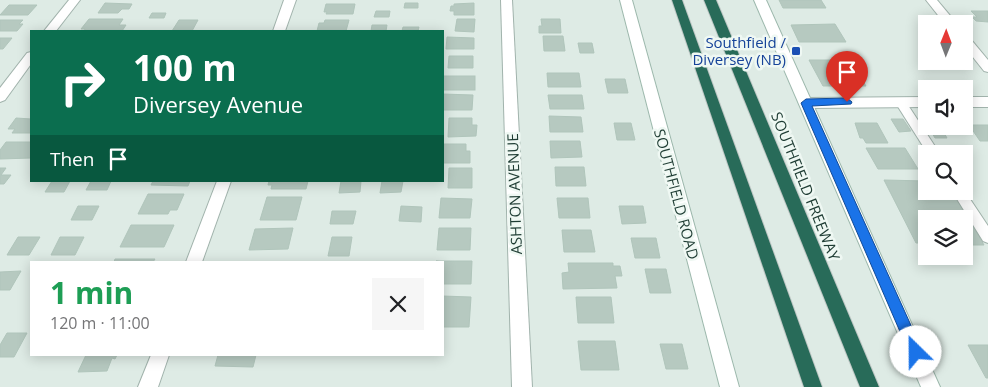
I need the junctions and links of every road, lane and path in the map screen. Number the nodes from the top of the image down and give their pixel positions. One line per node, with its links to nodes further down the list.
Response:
1 (75, 0): 10 (street)
2 (290, 0): 11 (street)
3 (506, 0): 29 (street, ASHTON AVENUE)
4 (626, 0): 30 (street, SOUTHFIELD ROAD)
5 (677, 0): 31 (highway)
6 (710, 0): 27 (highway, SOUTHFIELD FREEWAY)
7 (760, 0): 20 (street)
8 (931, 0): 9 (street)
9 (944, 15)
10 (51, 30)
11 (279, 30)
12 (973, 50): 14 (street)
13 (30, 57): 15 (street)
14 (988, 68)
15 (0, 96)
16 (900, 102): 17 (street); 20 (street); 21 (lane)
17 (918, 102)
18 (973, 102): 19 (street)
19 (988, 102)
20 (806, 103): 32 (street)
21 (928, 145)
22 (224, 182): 25 (street)
23 (964, 200): 24 (lane)
24 (988, 237)
25 (194, 261)
26 (160, 356): 28 (street)
27 (868, 386)
28 (148, 387)
29 (522, 387)
30 (729, 387)
31 (813, 387)
32 (931, 387)

